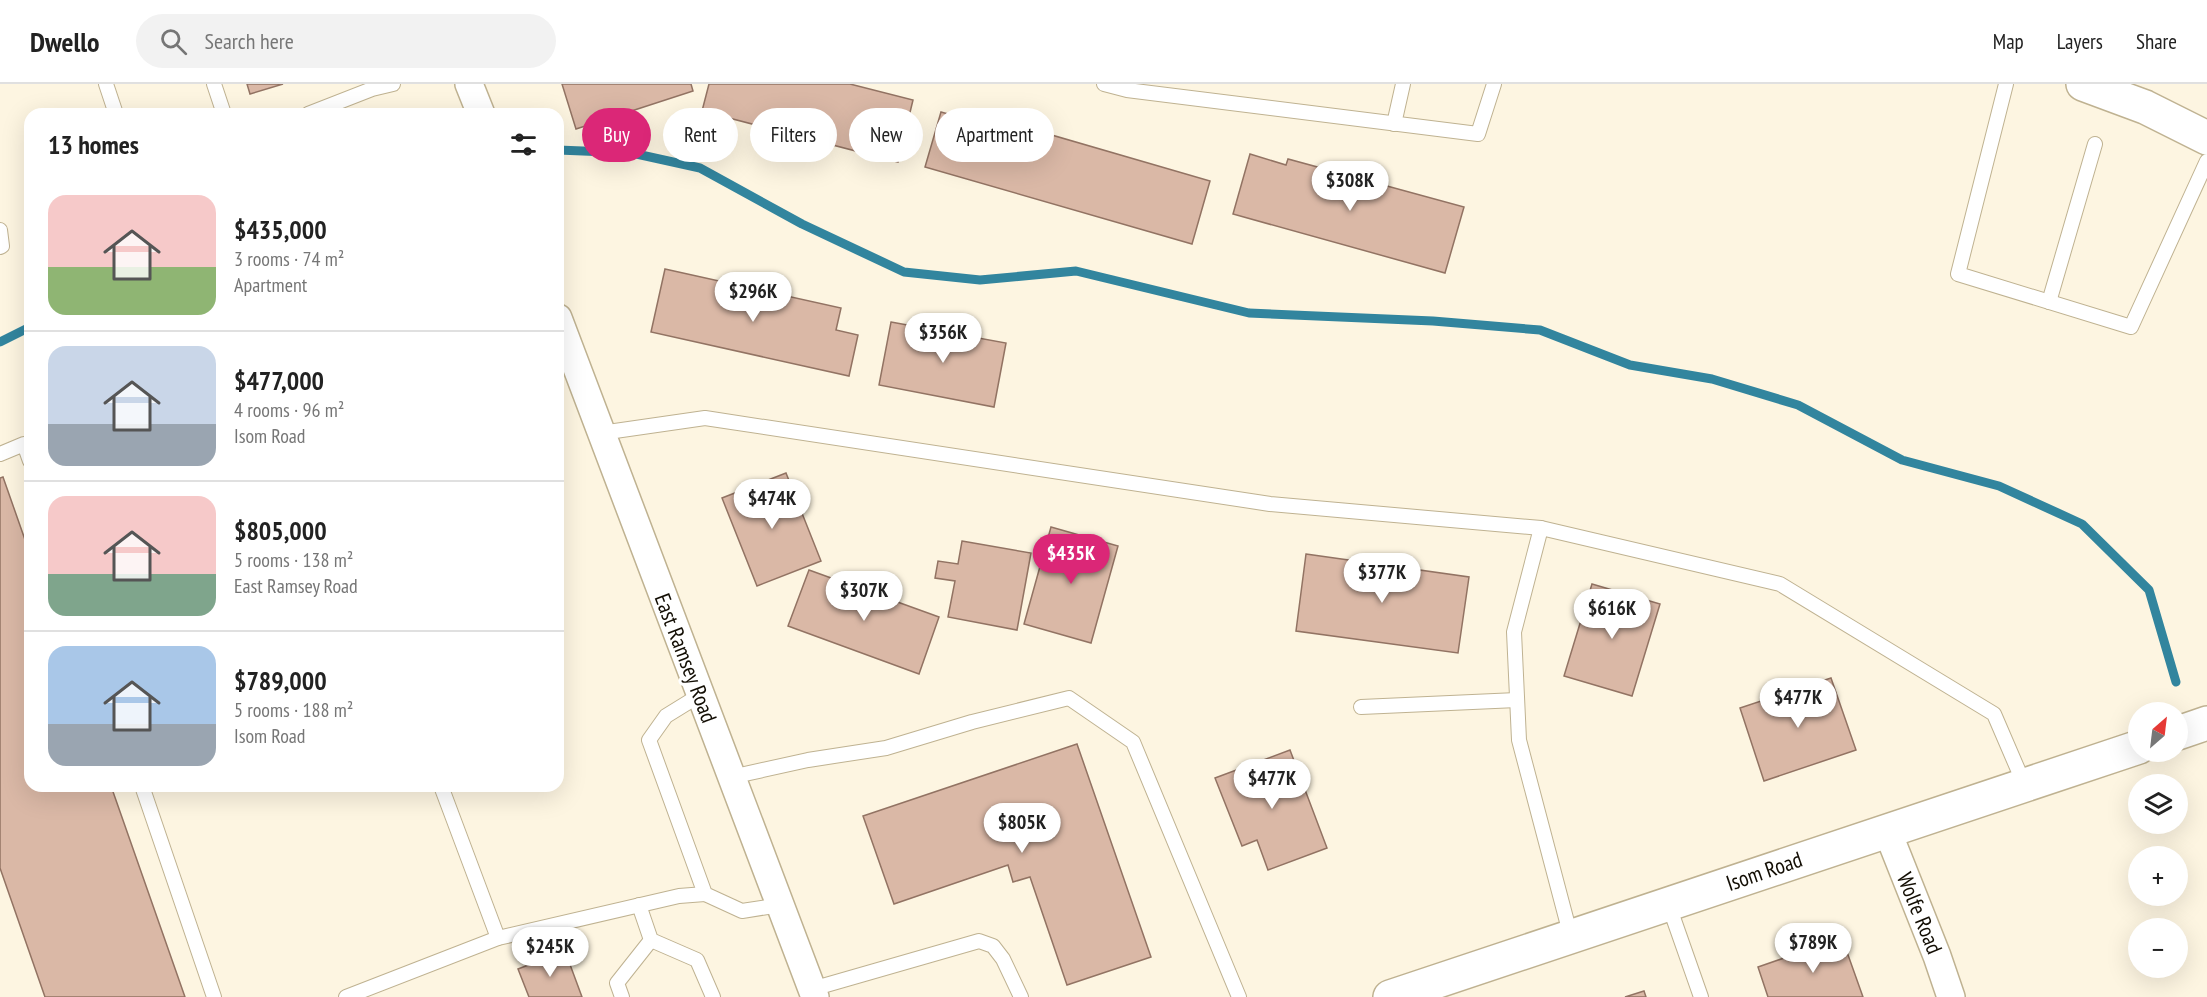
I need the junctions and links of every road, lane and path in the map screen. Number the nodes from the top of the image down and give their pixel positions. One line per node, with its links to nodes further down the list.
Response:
1 (106, 84): 11 (lane)
2 (214, 84): 12 (lane)
3 (393, 84): 13 (lane)
4 (470, 84): 14 (street)
5 (1104, 84): 10 (lane)
6 (1403, 84): 15 (lane)
7 (1494, 84): 15 (lane)
8 (2006, 84): 21 (lane)
9 (2083, 84): 16 (street)
10 (1128, 87): 15 (lane)
11 (114, 108)
12 (222, 108)
13 (324, 108)
14 (479, 108)
15 (1394, 123)
16 (2207, 138)
17 (2095, 144): 21 (lane)
18 (2207, 161): 21 (lane)
19 (0, 230): 20 (lane)
20 (0, 247)
21 (2049, 302)
22 (564, 334): 23 (street, East Ramsey Road)
23 (601, 433): 26 (lane); 27 (street, East Ramsey Road)
24 (24, 444): 25 (lane)
25 (0, 454)
26 (1541, 528): 28 (lane); 34 (lane)
27 (700, 695): 33 (street, East Ramsey Road); 38 (lane)
28 (1517, 700): 29 (lane); 42 (lane)
29 (1361, 707)
30 (2207, 723): 31 (street)
31 (2188, 730)
32 (2128, 751): 34 (street, Isom Road)
33 (731, 777): 40 (street, East Ramsey Road); 51 (lane)
34 (2025, 786): 37 (street, Isom Road)
35 (144, 792): 46 (lane)
36 (443, 792): 43 (lane)
37 (1887, 830): 39 (street, Isom Road); 54 (street, Wolfe Road)
38 (705, 894): 40 (lane); 41 (lane)
39 (1668, 903): 42 (street, Isom Road); 53 (lane)
40 (780, 905): 45 (street, East Ramsey Road)
41 (639, 906): 43 (lane); 44 (lane)
42 (1570, 937): 52 (street, Isom Road)
43 (498, 938): 47 (lane)
44 (651, 940): 48 (lane); 49 (lane)
45 (814, 993): 50 (lane)
46 (214, 997)
47 (346, 997)
48 (622, 997)
49 (712, 997)
50 (1020, 997)
51 (1239, 997)
52 (1390, 997)
53 (1701, 997)
54 (1951, 997)

